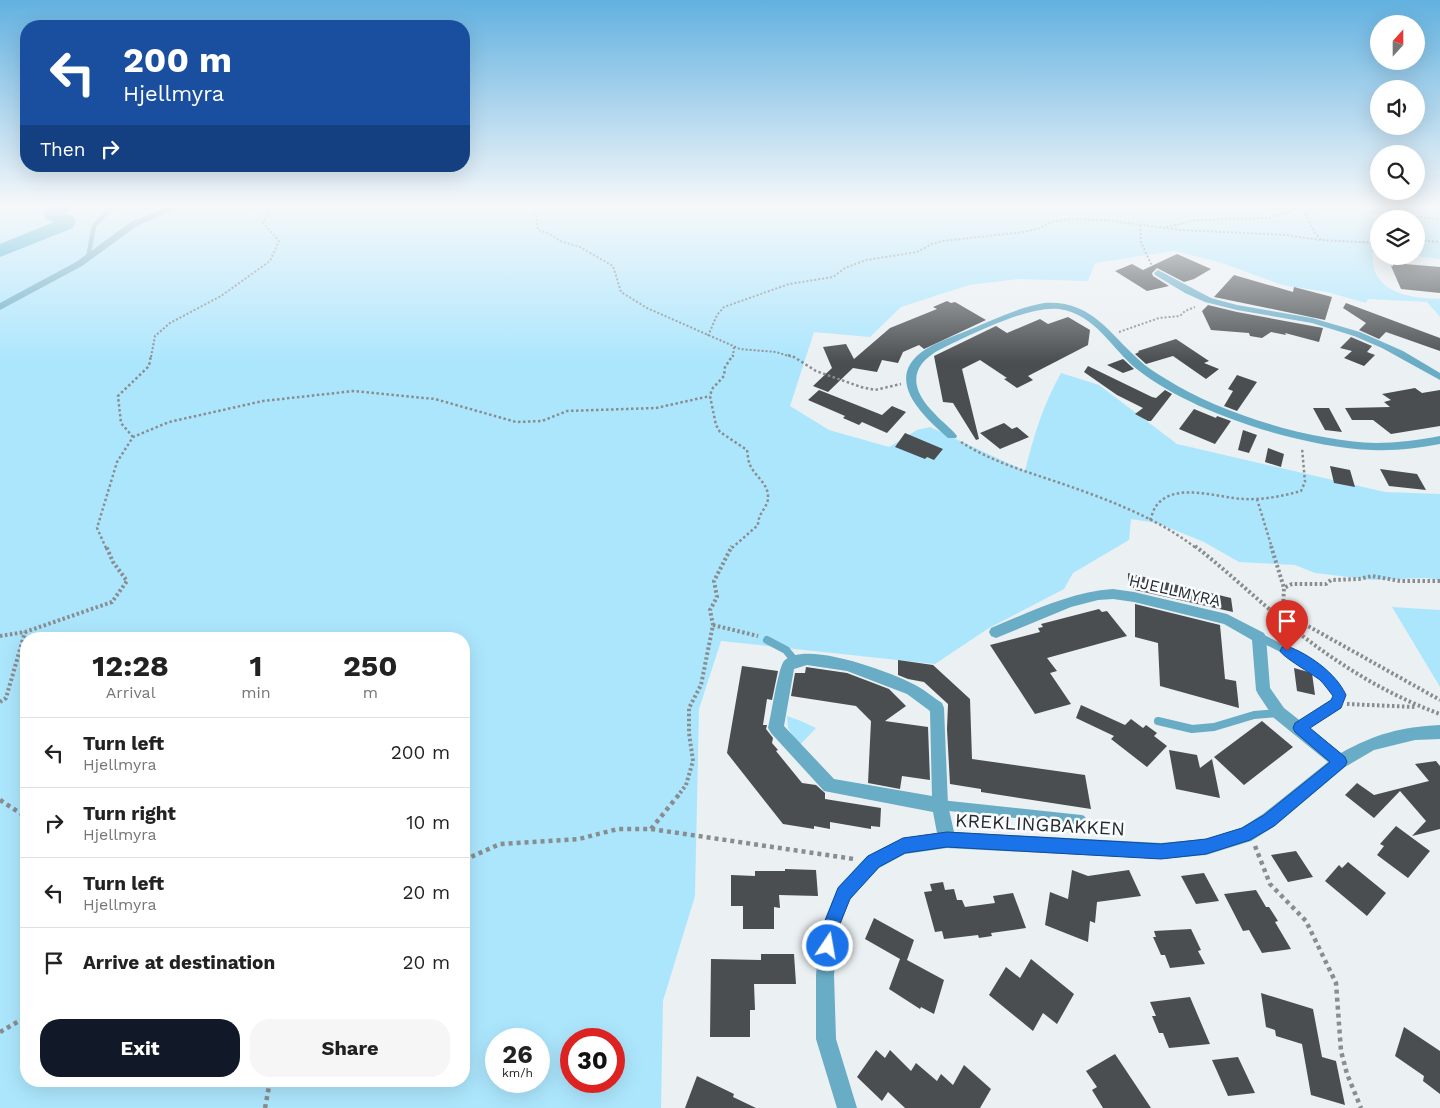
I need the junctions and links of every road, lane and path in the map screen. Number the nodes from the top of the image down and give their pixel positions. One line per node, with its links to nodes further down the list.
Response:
1 (87, 259): 8 (street)
2 (271, 259): 17 (path)
3 (601, 259): 10 (path)
4 (874, 259): 10 (path)
5 (1147, 259): 6 (path)
6 (1158, 273): 7 (street)
7 (1207, 300): 9 (path); 12 (street)
8 (0, 307)
9 (1109, 334): 13 (street); 16 (street)
10 (708, 336): 11 (path)
11 (734, 348): 13 (path); 14 (path)
12 (1440, 377)
13 (911, 382): 15 (street)
14 (710, 396): 17 (path); 23 (path)
15 (952, 436): 20 (path)
16 (1304, 436): 18 (street); 19 (path)
17 (133, 437): 24 (path)
18 (1440, 440)
19 (1257, 499): 20 (path); 22 (path)
20 (1150, 520): 35 (path)
21 (1440, 581): 22 (path)
22 (1284, 588): 32 (path)
23 (713, 625): 29 (path); 46 (path)
24 (25, 632)
25 (996, 632): 28 (street, HJELLMYRA)
26 (20, 633): 27 (path)
27 (0, 636)
28 (1259, 636): 34 (lane, HJELLMYRA); 36 (street)
29 (767, 640): 31 (lane)
30 (20, 649): 33 (path)
31 (795, 661): 43 (street); 43 (street)
32 (1440, 700)
33 (0, 702)
34 (1336, 704): 35 (path); 39 (lane)
35 (1418, 707): 37 (path)
36 (1279, 713): 38 (lane); 39 (street)
37 (1440, 714)
38 (1158, 721)
39 (1299, 728): 41 (street)
40 (1440, 732): 41 (street, KREKLINGBAKKEN)
41 (1340, 762): 47 (street, KREKLINGBAKKEN)
42 (0, 800): 44 (path)
43 (940, 805): 45 (lane); 48 (street)
44 (20, 812)
45 (1081, 820)
46 (651, 829): 49 (path); 50 (path)
47 (1245, 835): 48 (street, KREKLINGBAKKEN); 56 (path)
48 (947, 840): 50 (street, KREKLINGBAKKEN)
49 (470, 857)
50 (873, 862): 55 (street, KREKLINGBAKKEN)
51 (20, 1021): 52 (path)
52 (0, 1032)
53 (269, 1087): 54 (path)
54 (265, 1108)
55 (847, 1108)
56 (1361, 1108)

